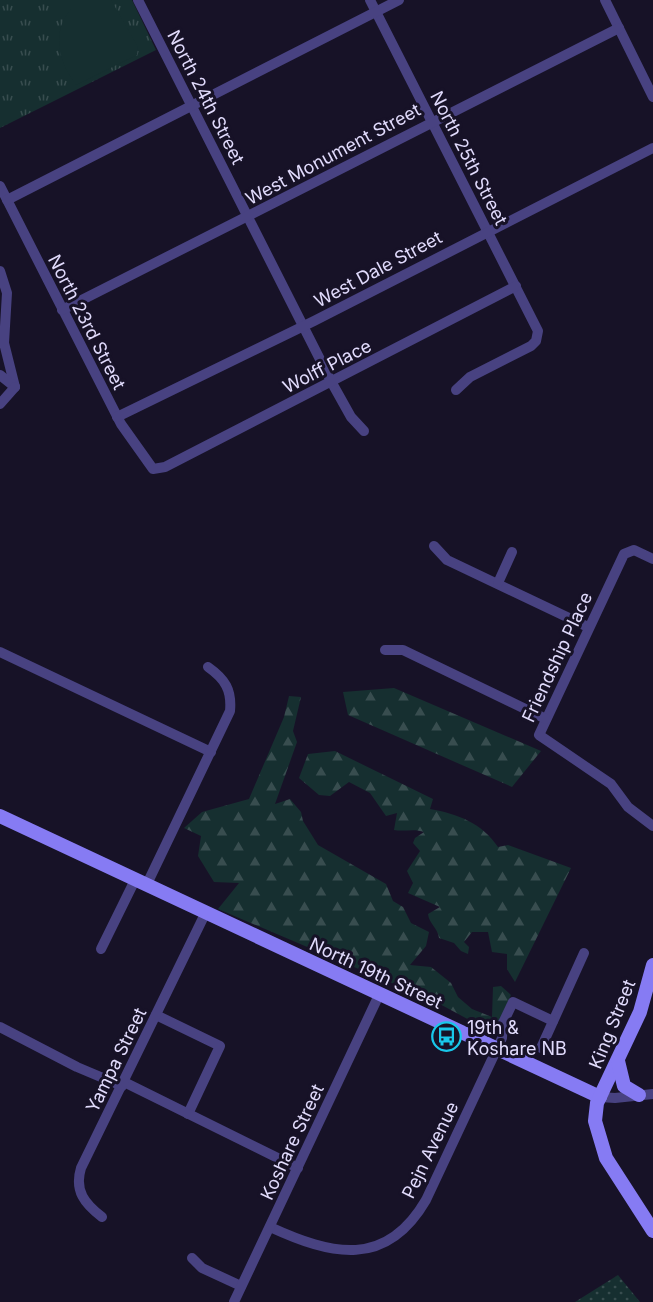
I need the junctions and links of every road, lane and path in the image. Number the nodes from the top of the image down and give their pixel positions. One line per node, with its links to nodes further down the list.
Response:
1 (138, 0): 8 (street, North 24th Street)
2 (370, 0): 5 (street, North 25th Street)
3 (399, 0): 5 (street)
4 (605, 0): 6 (street)
5 (376, 12): 8 (street); 9 (street, North 25th Street)
6 (619, 28): 7 (street); 9 (street, West Monument Street)
7 (653, 97)
8 (193, 107): 12 (street); 13 (street, North 24th Street)
9 (432, 121): 13 (street, West Monument Street); 14 (street, North 25th Street)
10 (653, 148): 14 (street, West Dale Street)
11 (0, 186): 12 (street, North 23rd Street)
12 (7, 200): 17 (street, North 23rd Street)
13 (249, 216): 17 (street, West Monument Street); 18 (street, North 24th Street)
14 (487, 230): 16 (street, North 25th Street); 18 (street, West Dale Street)
15 (0, 271): 19 (street)
16 (516, 286): 21 (street, Wolff Place); 23 (street, North 25th Street)
17 (62, 310): 25 (street, North 23rd Street)
18 (304, 325): 21 (street, North 24th Street); 25 (street, West Dale Street)
19 (2, 345): 22 (street)
20 (0, 375): 22 (street)
21 (332, 383): 26 (street, North 24th Street); 27 (street, Wolff Place)
22 (15, 387): 24 (street)
23 (456, 390)
24 (0, 404)
25 (117, 417): 27 (street, North 23rd Street)
26 (364, 431)
27 (150, 468)
28 (434, 546): 31 (street)
29 (512, 552): 31 (street)
30 (653, 559): 32 (street, Friendship Place)
31 (498, 583): 32 (street)
32 (588, 627): 36 (street, Friendship Place)
33 (385, 650): 36 (street)
34 (0, 651): 37 (street)
35 (208, 667): 37 (street)
36 (546, 720): 39 (street, Friendship Place)
37 (212, 752): 40 (street)
38 (0, 816): 40 (street, North 19th Street)
39 (653, 826)
40 (140, 883): 41 (street, North 19th Street); 42 (street)
41 (205, 914): 46 (street, North 19th Street); 47 (street, Yampa Street)
42 (101, 949)
43 (584, 953): 48 (street)
44 (653, 964): 45 (street, King Street)
45 (651, 979): 52 (street, King Street)
46 (379, 995): 51 (street, North 19th Street); 58 (street, Koshare Street)
47 (156, 1015): 53 (street, Yampa Street); 57 (street)
48 (553, 1021): 50 (street); 51 (street, Pejn Avenue)
49 (0, 1027): 53 (street)
50 (541, 1048)
51 (496, 1049): 56 (street, North 19th Street); 61 (street, Pejn Avenue)
52 (618, 1060): 55 (street); 56 (street, King Street)
53 (123, 1084): 57 (street); 59 (street, Yampa Street)
54 (653, 1094): 55 (street)
55 (639, 1095): 56 (street)
56 (600, 1097): 60 (street)
57 (188, 1114): 58 (street)
58 (298, 1168): 61 (street, Koshare Street)
59 (102, 1217)
60 (651, 1225)
61 (270, 1227): 63 (street, Koshare Street)
62 (192, 1258): 63 (street)
63 (241, 1287): 64 (street, Koshare Street)
64 (234, 1302)

